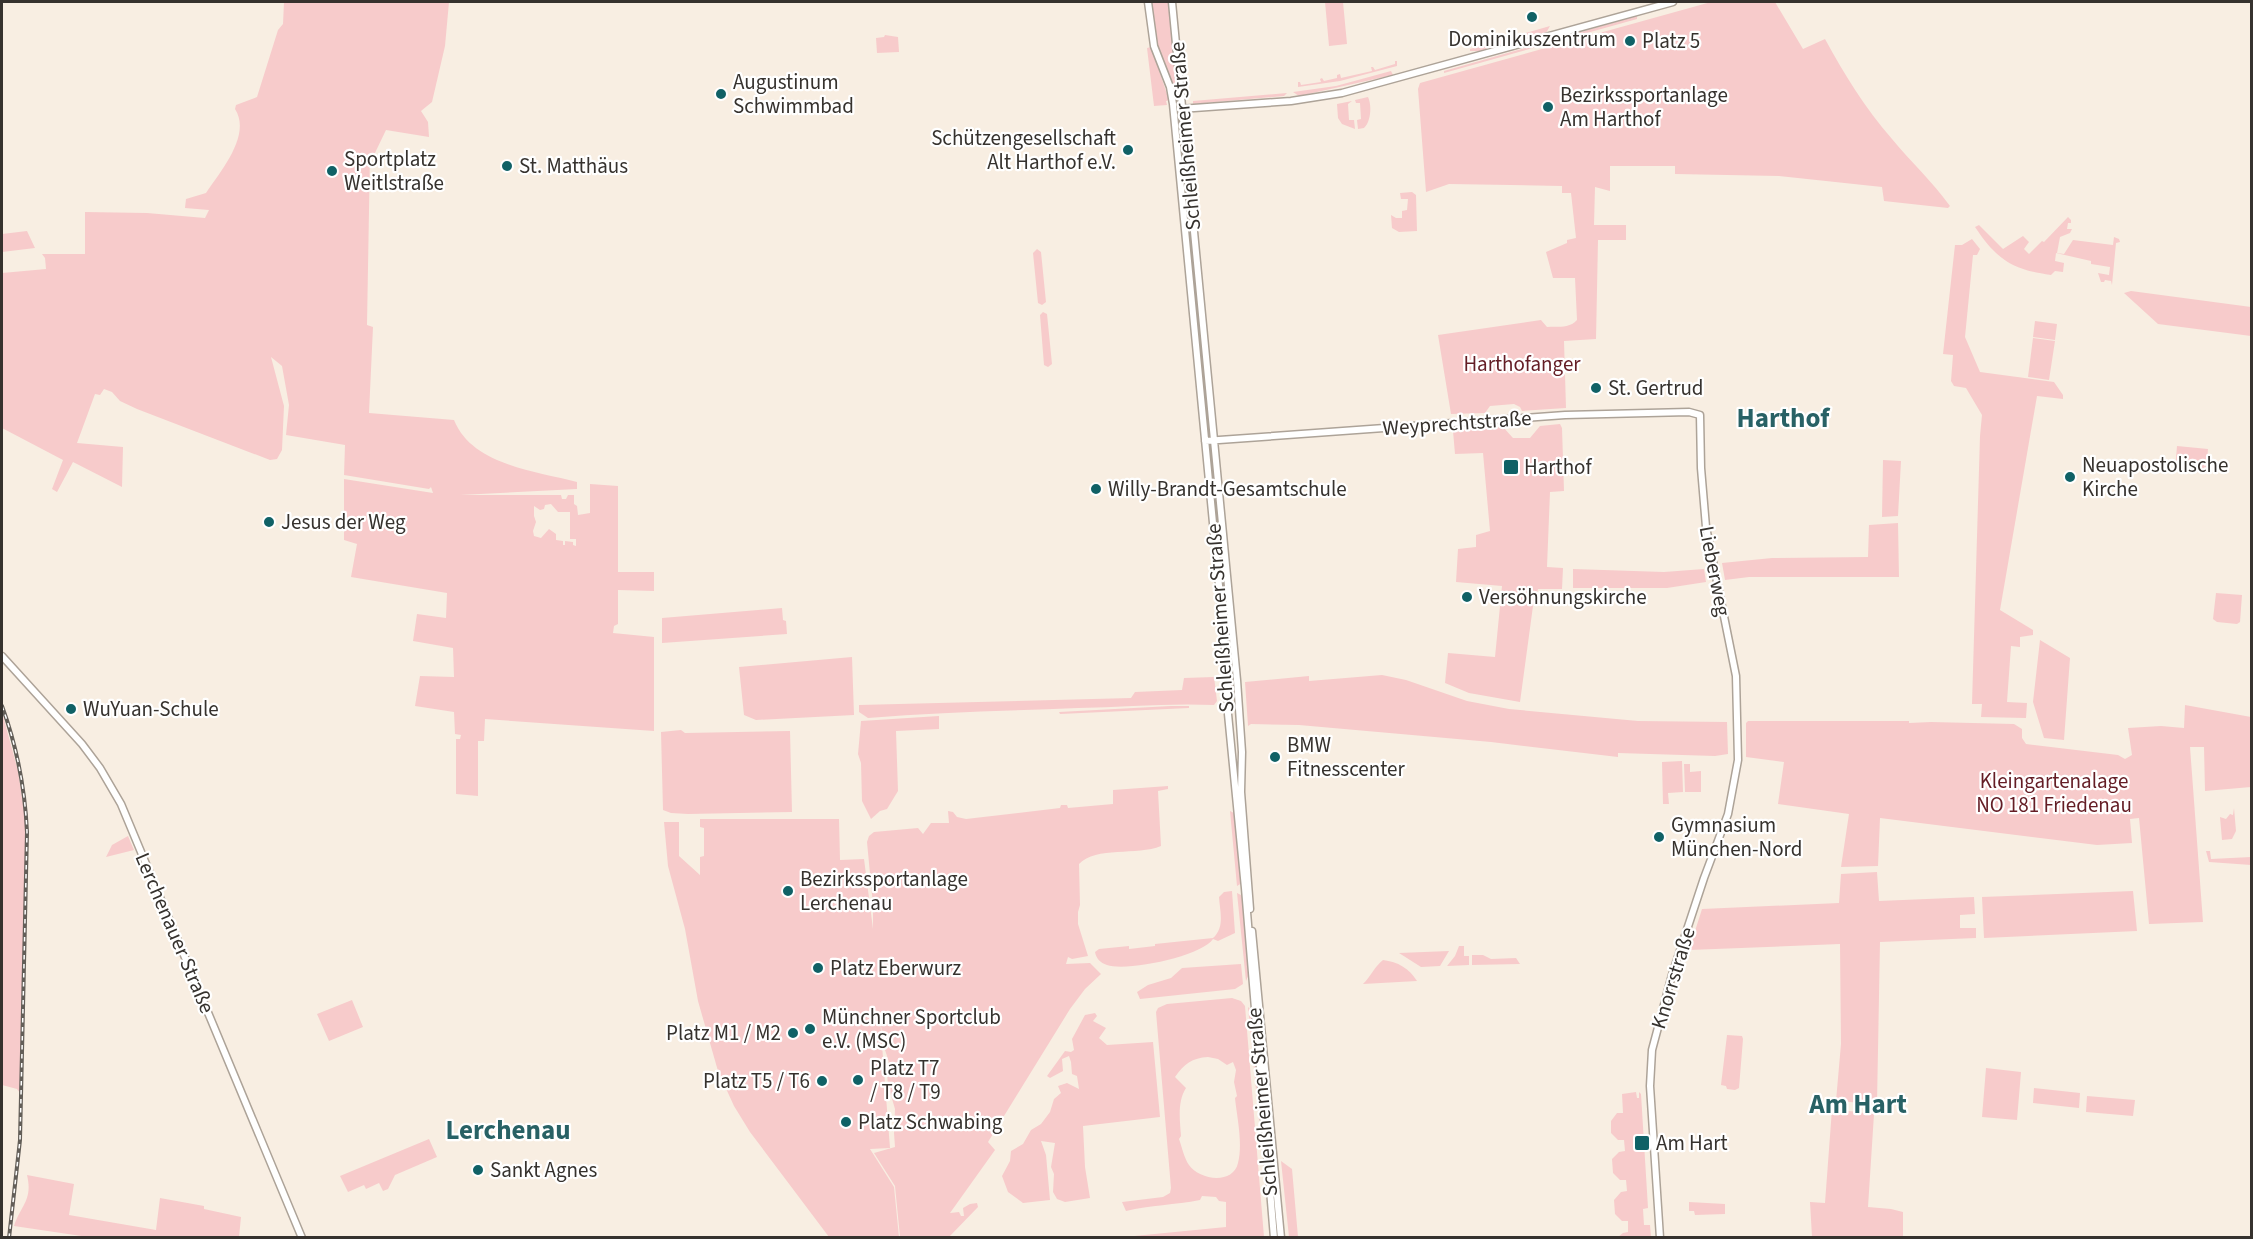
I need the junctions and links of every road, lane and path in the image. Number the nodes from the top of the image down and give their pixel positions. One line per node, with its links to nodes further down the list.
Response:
1 (1148, 2): 5 (main road, Schleißheimer Straße)
2 (1172, 2): 4 (main road, Schleißheimer Straße)
3 (1673, 2): 4 (main road)
4 (1182, 109): 5 (main road); 6 (main road, Schleißheimer Straße)
5 (1173, 110): 7 (main road, Schleißheimer Straße)
6 (1186, 150): 7 (main road); 10 (main road, Schleißheimer Straße)
7 (1177, 151): 9 (main road, Schleißheimer Straße)
8 (1700, 415): 10 (main road, Weyprechtstraße); 12 (main road, Lieberweg)
9 (1205, 441): 10 (main road, Weyprechtstraße); 14 (main road, Schleißheimer Straße)
10 (1214, 441): 15 (main road, Schleißheimer Straße)
11 (2, 656): 13 (main road, Lerchenauer Straße)
12 (1738, 726): 16 (main road, Knorrstraße)
13 (302, 1238)
14 (1274, 1238)
15 (1281, 1238)
16 (1660, 1238)

